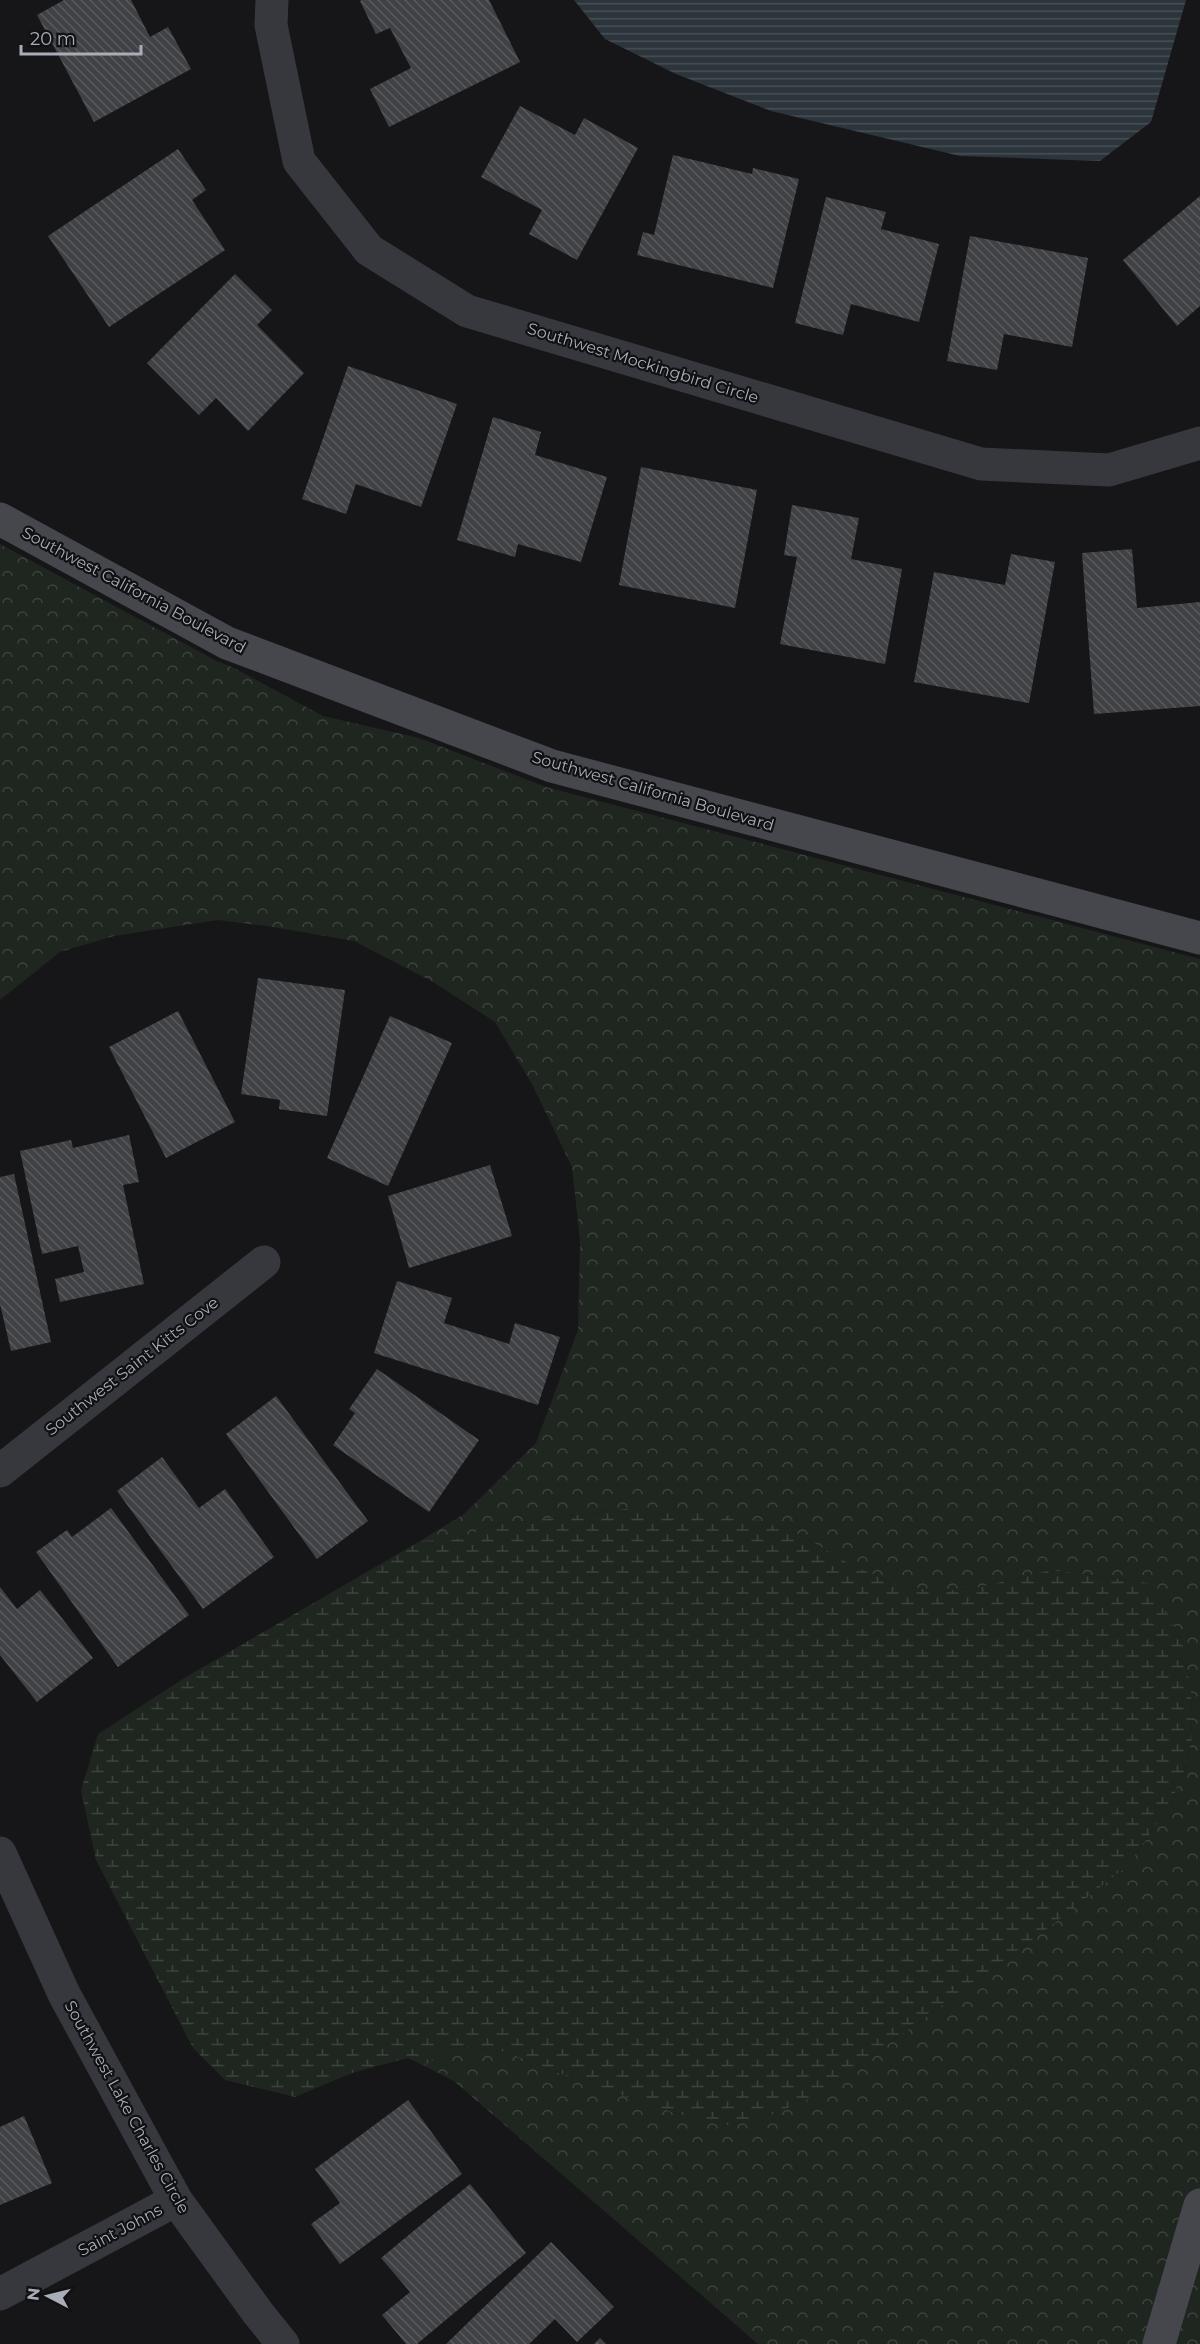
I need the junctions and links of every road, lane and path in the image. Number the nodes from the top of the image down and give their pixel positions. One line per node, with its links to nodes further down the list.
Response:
1 (272, 0): 2 (street, Southwest Mockingbird Circle)
2 (1200, 443)
3 (0, 519): 4 (street, Southwest California Boulevard)
4 (1200, 938)
5 (264, 1262): 6 (street, Southwest Saint Kitts Cove)
6 (0, 1471)
7 (0, 1853): 8 (street, Southwest Lake Charles Circle)
8 (176, 2200): 10 (street, Saint Johns); 11 (street, Southwest Lake Charles Circle)
9 (1200, 2205): 12 (street)
10 (0, 2294)
11 (283, 2344)
12 (1159, 2344)

